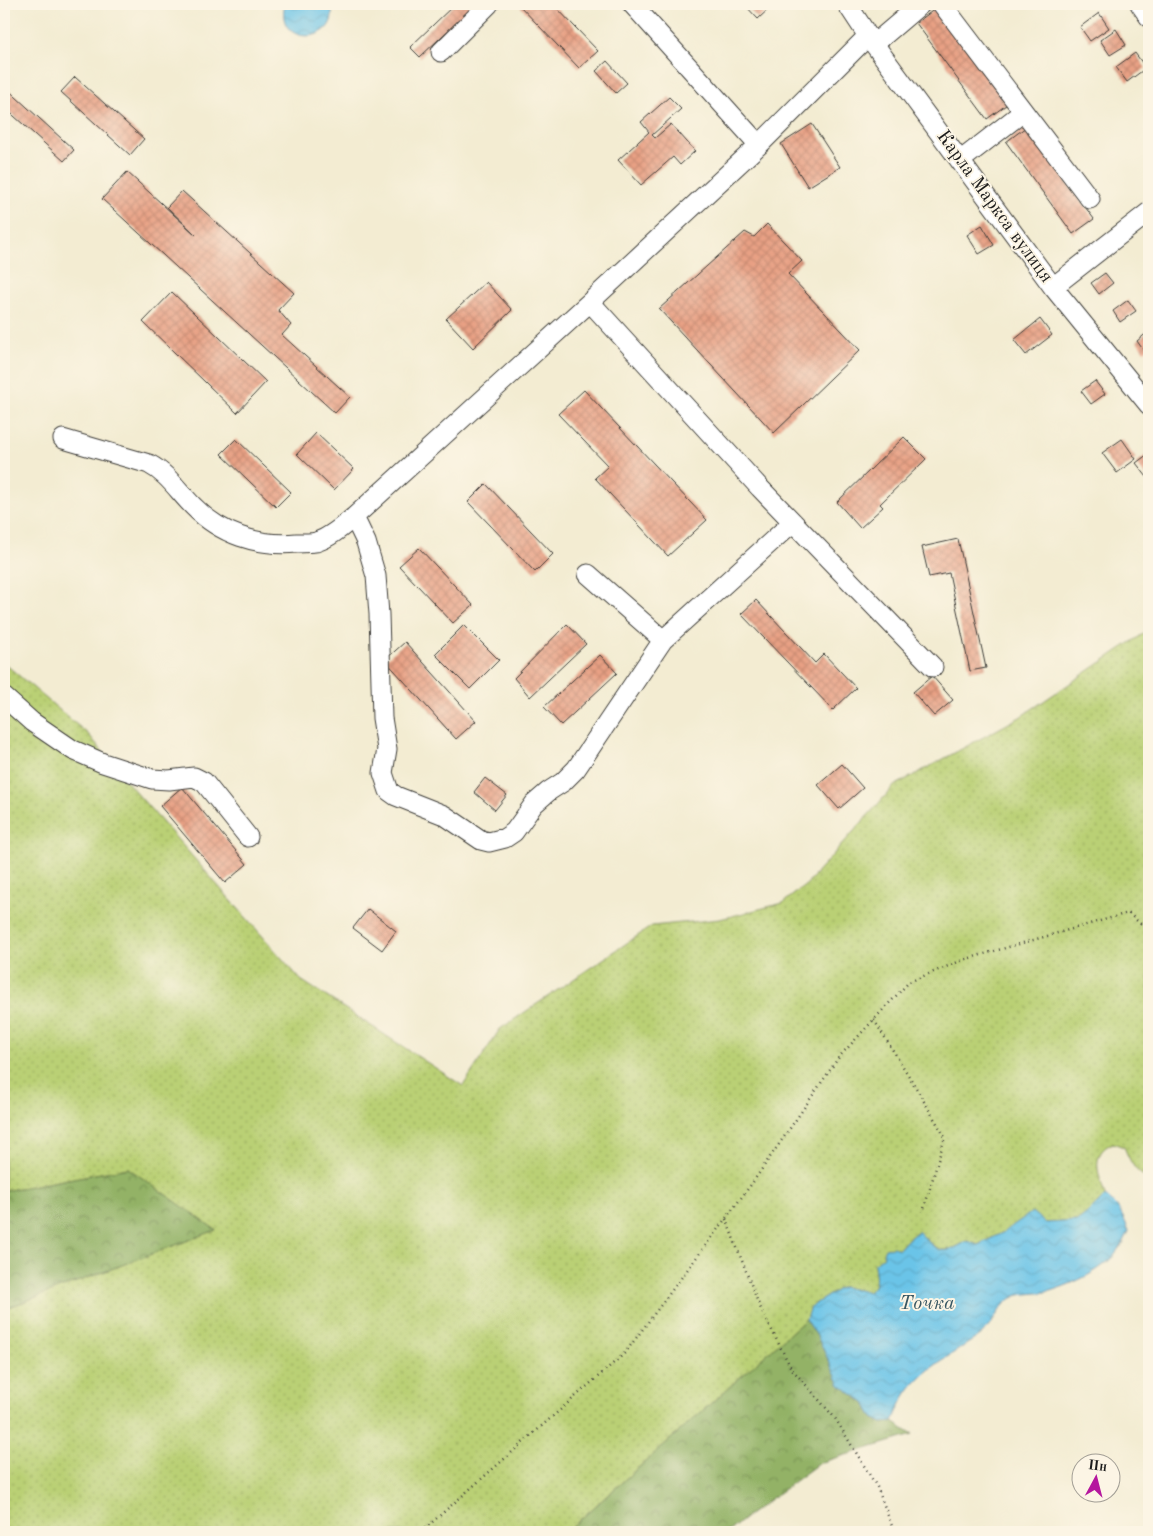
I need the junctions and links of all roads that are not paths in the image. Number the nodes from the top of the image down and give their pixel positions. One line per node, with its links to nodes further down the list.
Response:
1 (489, 4): 9 (street)
2 (632, 4): 11 (street)
3 (847, 4): 8 (street, Карла Маркса вулиця)
4 (921, 4): 8 (street)
5 (942, 4): 10 (street)
6 (1140, 4): 7 (street)
7 (1149, 17)
8 (871, 40): 11 (street); 12 (street, Карла Маркса вулиця)
9 (441, 52)
10 (1024, 112): 12 (street); 13 (street)
11 (759, 145): 16 (street)
12 (960, 161): 15 (street, Карла Маркса вулиця)
13 (1090, 199)
14 (1149, 212): 15 (street)
15 (1053, 287): 17 (street, Карла Маркса вулиця)
16 (590, 302): 19 (street); 20 (street)
17 (1149, 405)
18 (63, 439): 19 (street)
19 (354, 517): 22 (street)
20 (793, 522): 22 (street); 23 (street)
21 (588, 574): 22 (street)
22 (663, 640)
23 (933, 667)
24 (4, 697): 25 (street)
25 (248, 837)

